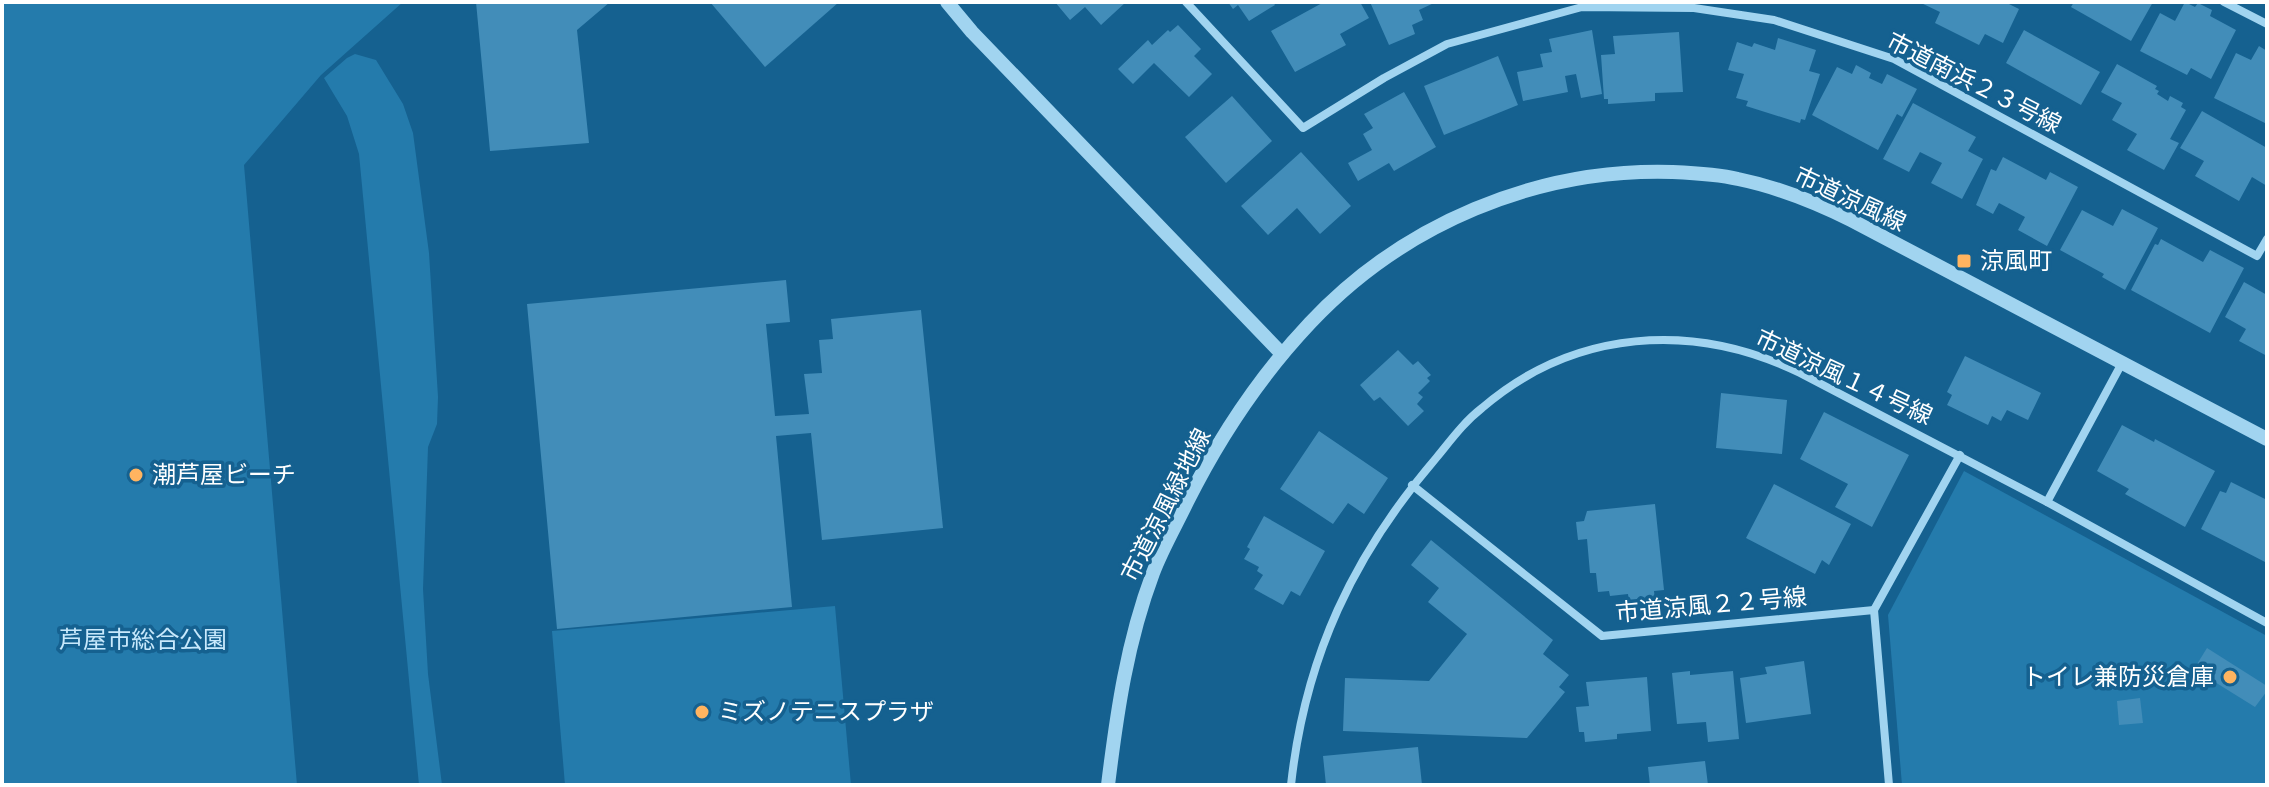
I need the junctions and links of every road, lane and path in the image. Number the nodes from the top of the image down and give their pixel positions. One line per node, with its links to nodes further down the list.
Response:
1 (947, 2): 7 (street)
2 (1186, 2): 4 (street, 市道南浜２３号線)
3 (2224, 2): 5 (street)
4 (1694, 5): 6 (street, 市道南浜２３号線)
5 (2267, 24)
6 (2267, 239)
7 (1282, 354): 8 (street, 市道涼風線); 15 (street, 市道涼風緑地線)
8 (2122, 363): 9 (street, 市道涼風線); 12 (street)
9 (2267, 439)
10 (1960, 455): 11 (street, 市道涼風１４号線); 12 (street, 市道涼風１４号線); 13 (street)
11 (1412, 485): 13 (street, 市道涼風２２号線); 16 (street, 市道涼風１４号線)
12 (2047, 502): 14 (street, 市道涼風１４号線)
13 (1874, 610): 17 (street)
14 (2267, 623)
15 (1108, 785)
16 (1291, 785)
17 (1889, 785)

